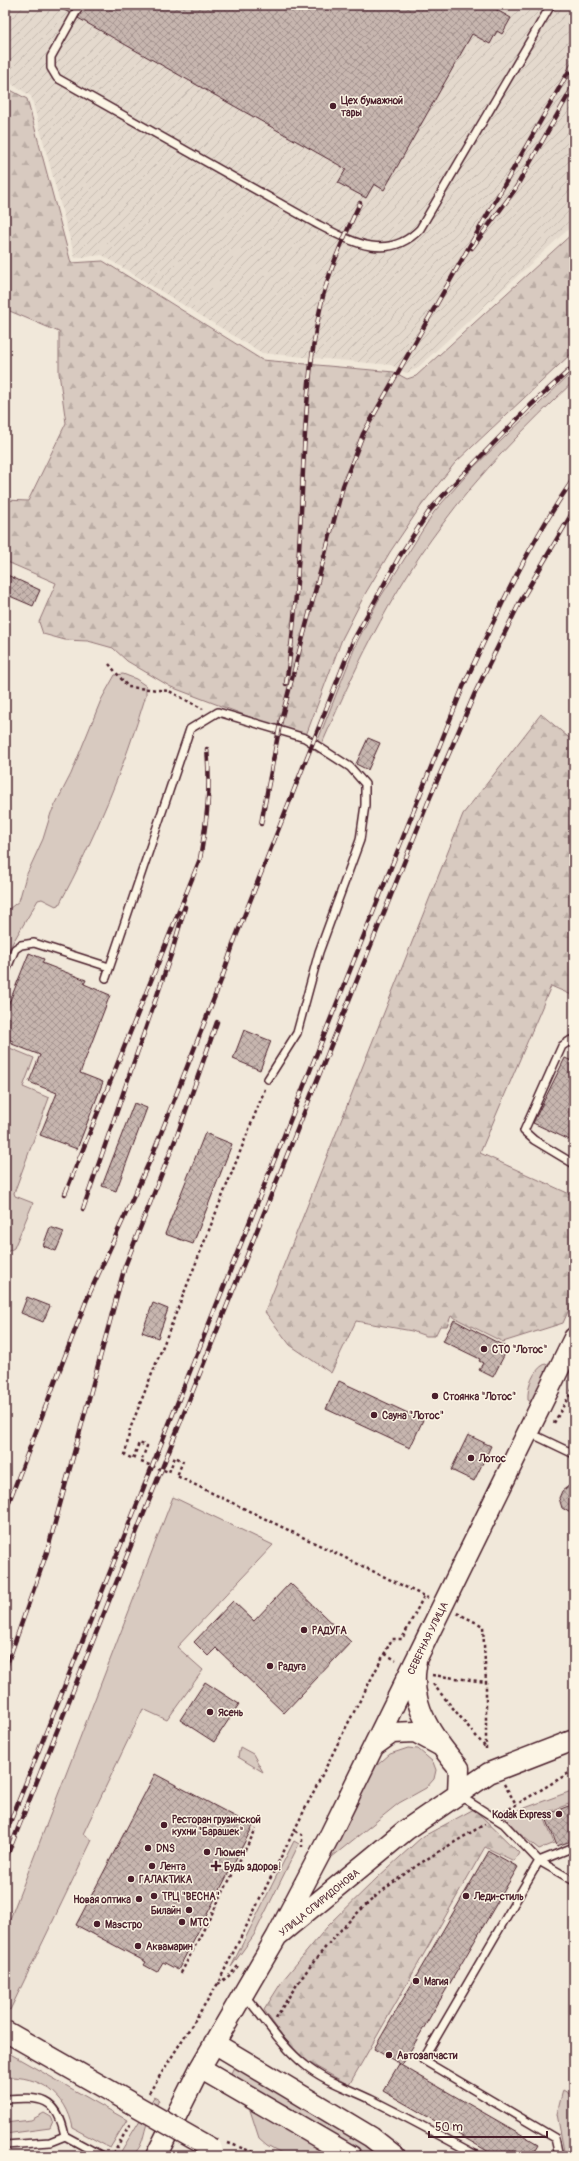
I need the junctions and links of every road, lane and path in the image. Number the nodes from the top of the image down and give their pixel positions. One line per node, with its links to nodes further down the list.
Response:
1 (80, 5): 2 (lane)
2 (551, 5)
3 (109, 664): 4 (path)
4 (213, 715): 5 (lane); 9 (lane)
5 (109, 967): 6 (lane); 7 (lane)
6 (5, 973)
7 (106, 978)
8 (574, 1041): 10 (lane)
9 (268, 1080): 14 (path)
10 (574, 1164)
11 (574, 1338): 12 (street, СЕВЕРНАЯ УЛИЦА)
12 (528, 1432): 13 (lane); 15 (street, СЕВЕРНАЯ УЛИЦА)
13 (574, 1454)
14 (424, 1596): 15 (path); 16 (path)
15 (443, 1605): 17 (street, СЕВЕРНАЯ УЛИЦА); 19 (path)
16 (386, 1654): 17 (path); 29 (path)
17 (414, 1665): 19 (path); 21 (street, СЕВЕРНАЯ УЛИЦА); 22 (street)
18 (430, 1680): 19 (path)
19 (486, 1682)
20 (574, 1740): 24 (street, УЛИЦА СПИРИДОНОВА)
21 (374, 1746): 22 (street); 34 (street, СЕВЕРНАЯ УЛИЦА)
22 (440, 1746): 24 (street); 25 (street)
23 (574, 1770): 26 (path)
24 (495, 1777): 25 (street, УЛИЦА СПИРИДОНОВА); 26 (path)
25 (458, 1794): 27 (lane); 34 (street, УЛИЦА СПИРИДОНОВА)
26 (516, 1804): 27 (path)
27 (494, 1818): 32 (lane); 39 (path)
28 (256, 1829): 36 (path)
29 (295, 1831): 31 (path); 37 (path)
30 (574, 1847): 32 (lane)
31 (299, 1854)
32 (539, 1860): 33 (lane); 56 (lane)
33 (574, 1881)
34 (276, 1936): 38 (street, УЛИЦА СПИРИДОНОВА)
35 (239, 1963): 37 (path)
36 (181, 1973)
37 (217, 1985): 43 (path)
38 (242, 1993): 39 (lane); 41 (street, УЛИЦА СПИРИДОНОВА)
39 (271, 2027): 55 (lane)
40 (5, 2031): 48 (street, bridge)
41 (214, 2043): 42 (street, УЛИЦА СПИРИДОНОВА); 54 (street)
42 (200, 2068): 51 (street, УЛИЦА СПИРИДОНОВА); 53 (street)
43 (148, 2096)
44 (5, 2099): 46 (lane)
45 (132, 2123): 50 (path)
46 (65, 2136): 47 (lane); 49 (lane)
47 (5, 2145)
48 (220, 2149): 52 (path)
49 (102, 2156)
50 (112, 2156)
51 (156, 2156)
52 (264, 2156)
53 (351, 2156)
54 (395, 2156)
55 (478, 2156)
56 (558, 2156)

